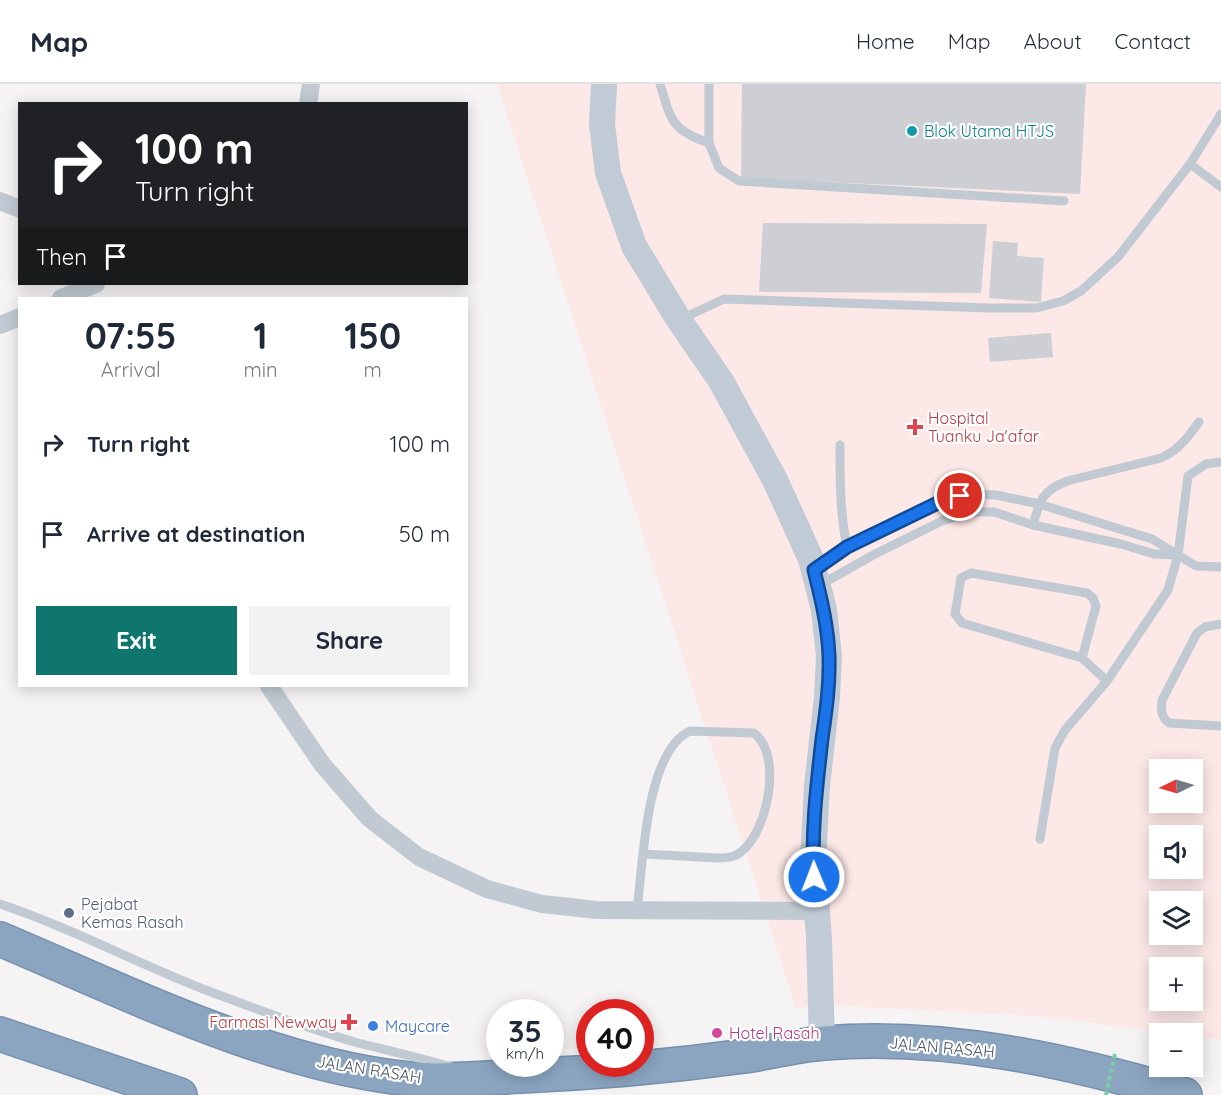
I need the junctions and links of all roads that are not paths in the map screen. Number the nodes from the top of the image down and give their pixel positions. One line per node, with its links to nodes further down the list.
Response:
1 (311, 84): 5 (street)
2 (604, 84): 16 (street)
3 (660, 84): 7 (lane)
4 (709, 84): 7 (lane)
5 (308, 102)
6 (1221, 114): 8 (lane)
7 (709, 143): 11 (lane)
8 (1190, 164): 9 (lane); 16 (lane)
9 (1221, 187)
10 (0, 201): 12 (street)
11 (1064, 201)
12 (18, 208)
13 (94, 285): 14 (street)
14 (64, 297)
15 (18, 317): 17 (street)
16 (679, 320): 26 (street)
17 (0, 325)
18 (1199, 422): 21 (lane)
19 (840, 445): 23 (lane)
20 (1221, 462): 24 (lane)
21 (1039, 504): 22 (lane); 23 (lane); 24 (lane)
22 (1033, 525): 24 (lane); 26 (lane)
23 (847, 547): 26 (lane)
24 (1179, 555): 25 (lane); 29 (lane)
25 (1221, 567)
26 (816, 578): 36 (street)
27 (1221, 624): 31 (lane)
28 (1082, 658): 28 (lane); 29 (lane)
29 (1107, 681): 32 (lane)
30 (270, 687): 35 (street)
31 (1221, 726)
32 (1040, 839)
33 (644, 854): 33 (lane); 35 (lane)
34 (0, 904): 40 (lane)
35 (637, 910): 36 (street)
36 (816, 911): 39 (street)
37 (0, 939): 40 (highway, JALAN RASAH)
38 (0, 1034): 41 (highway)
39 (822, 1043): 40 (highway, JALAN RASAH); 42 (highway, JALAN RASAH)
40 (489, 1078)
41 (180, 1095)
42 (1185, 1095)

